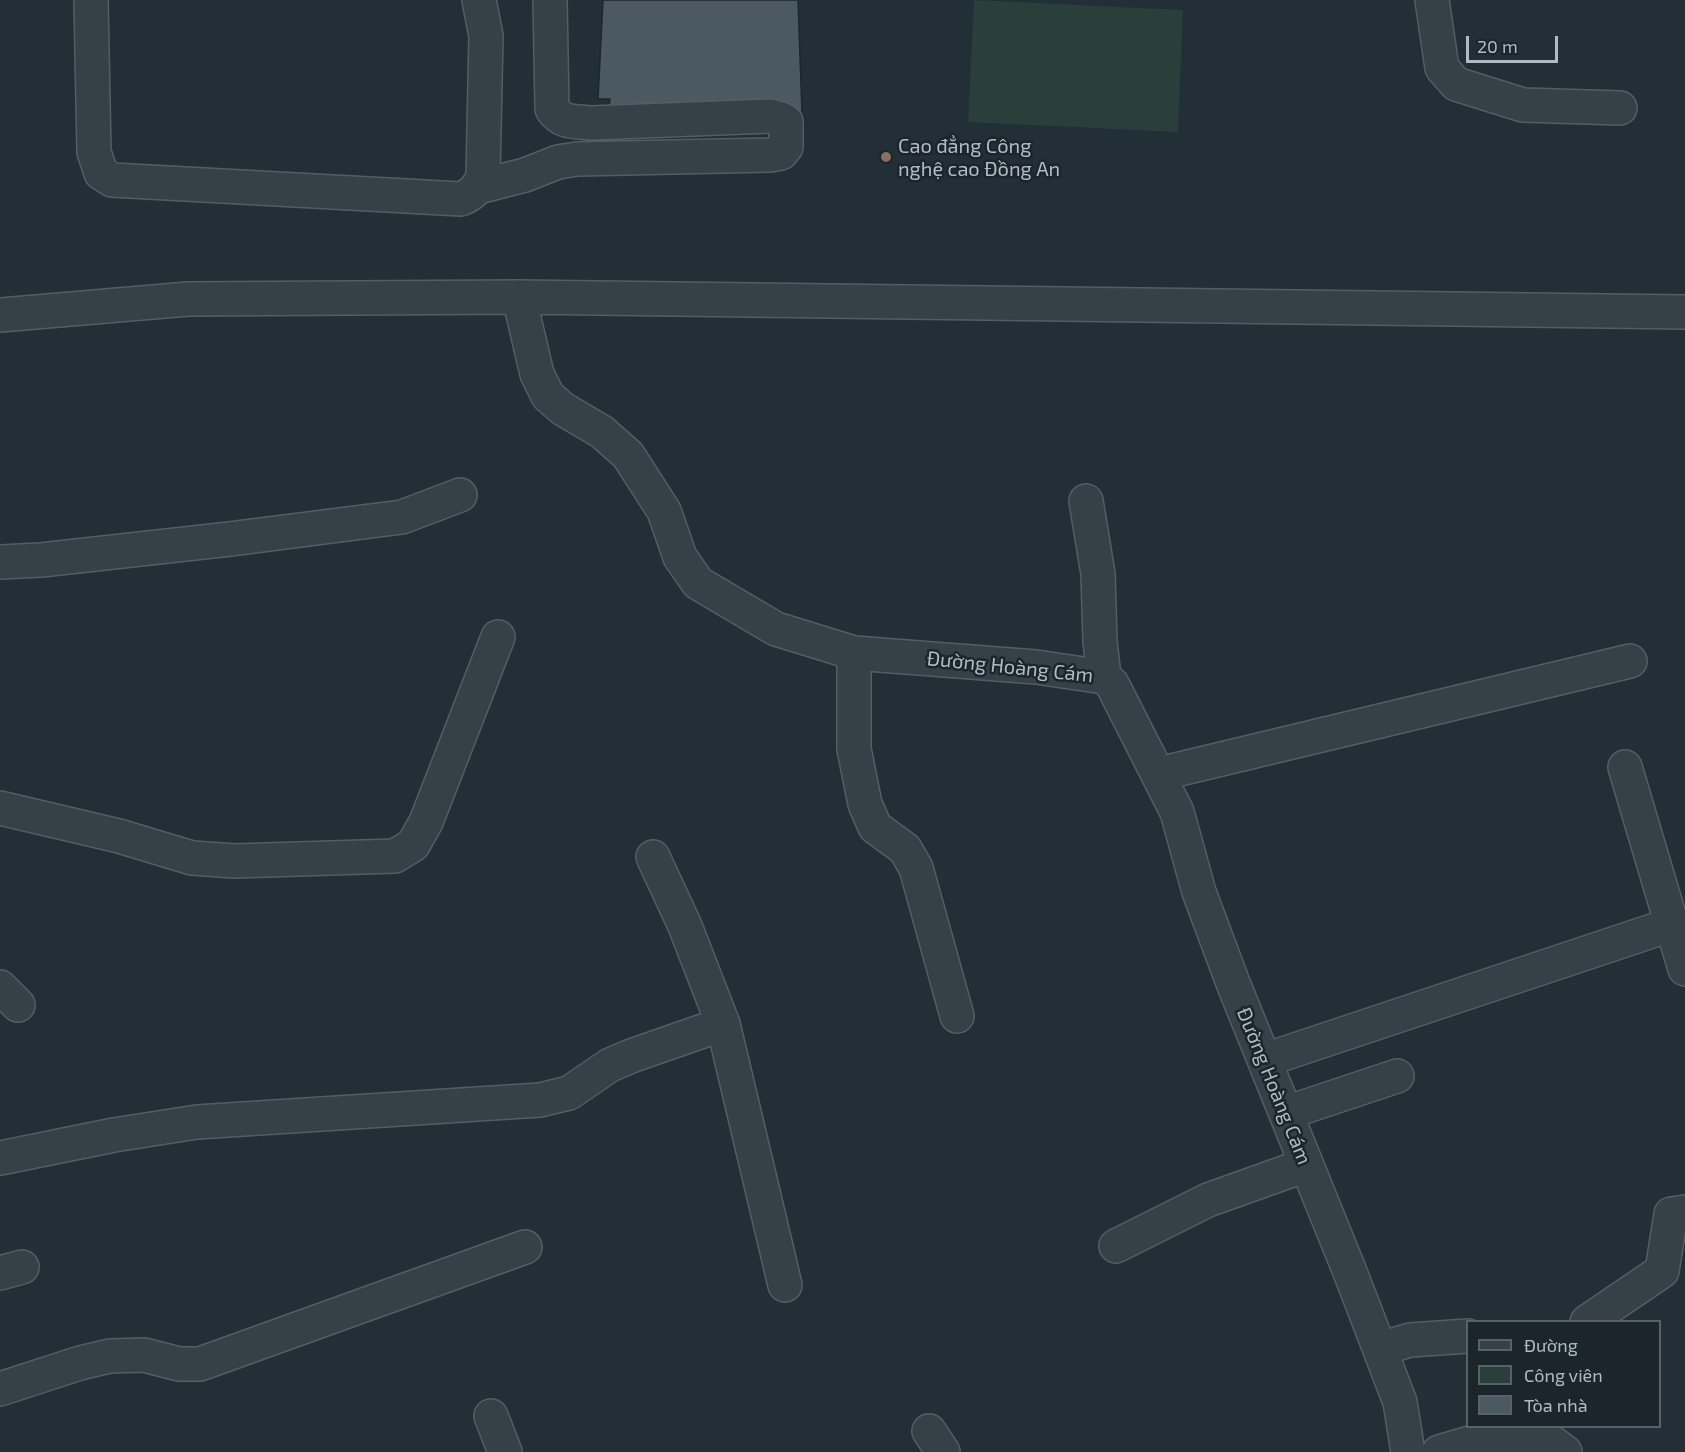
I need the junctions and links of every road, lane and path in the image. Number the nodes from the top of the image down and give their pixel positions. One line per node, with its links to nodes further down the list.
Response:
1 (91, 0): 6 (street)
2 (479, 0): 6 (street)
3 (550, 0): 6 (street)
4 (1432, 0): 5 (street)
5 (1620, 108)
6 (478, 187)
7 (519, 297): 8 (street); 9 (street); 14 (street, Đường Hoàng Cám)
8 (1685, 312)
9 (0, 315)
10 (460, 495): 12 (street)
11 (1086, 501): 16 (street)
12 (0, 562)
13 (498, 637): 19 (street)
14 (854, 653): 16 (street, Đường Hoàng Cám); 23 (street)
15 (1630, 661): 18 (street)
16 (1104, 677): 18 (street, Đường Hoàng Cám)
17 (1625, 767): 21 (street)
18 (1159, 774): 25 (street, Đường Hoàng Cám)
19 (0, 808)
20 (653, 857): 24 (street)
21 (1673, 924): 22 (street); 25 (street)
22 (1685, 969)
23 (957, 1017)
24 (723, 1024): 28 (street); 33 (street)
25 (1265, 1060): 27 (street, Đường Hoàng Cám)
26 (1397, 1076): 27 (street)
27 (1286, 1113): 29 (street, Đường Hoàng Cám)
28 (0, 1158)
29 (1306, 1165): 31 (street); 36 (street, Đường Hoàng Cám)
30 (1685, 1212): 34 (street)
31 (1116, 1246)
32 (525, 1247): 37 (street)
33 (785, 1285)
34 (1590, 1320)
35 (1466, 1336): 36 (street)
36 (1380, 1349): 40 (street, Đường Hoàng Cám)
37 (0, 1389)
38 (491, 1416): 39 (street)
39 (505, 1452)
40 (1408, 1452)
41 (1439, 1452): 42 (street)
42 (1565, 1452)

